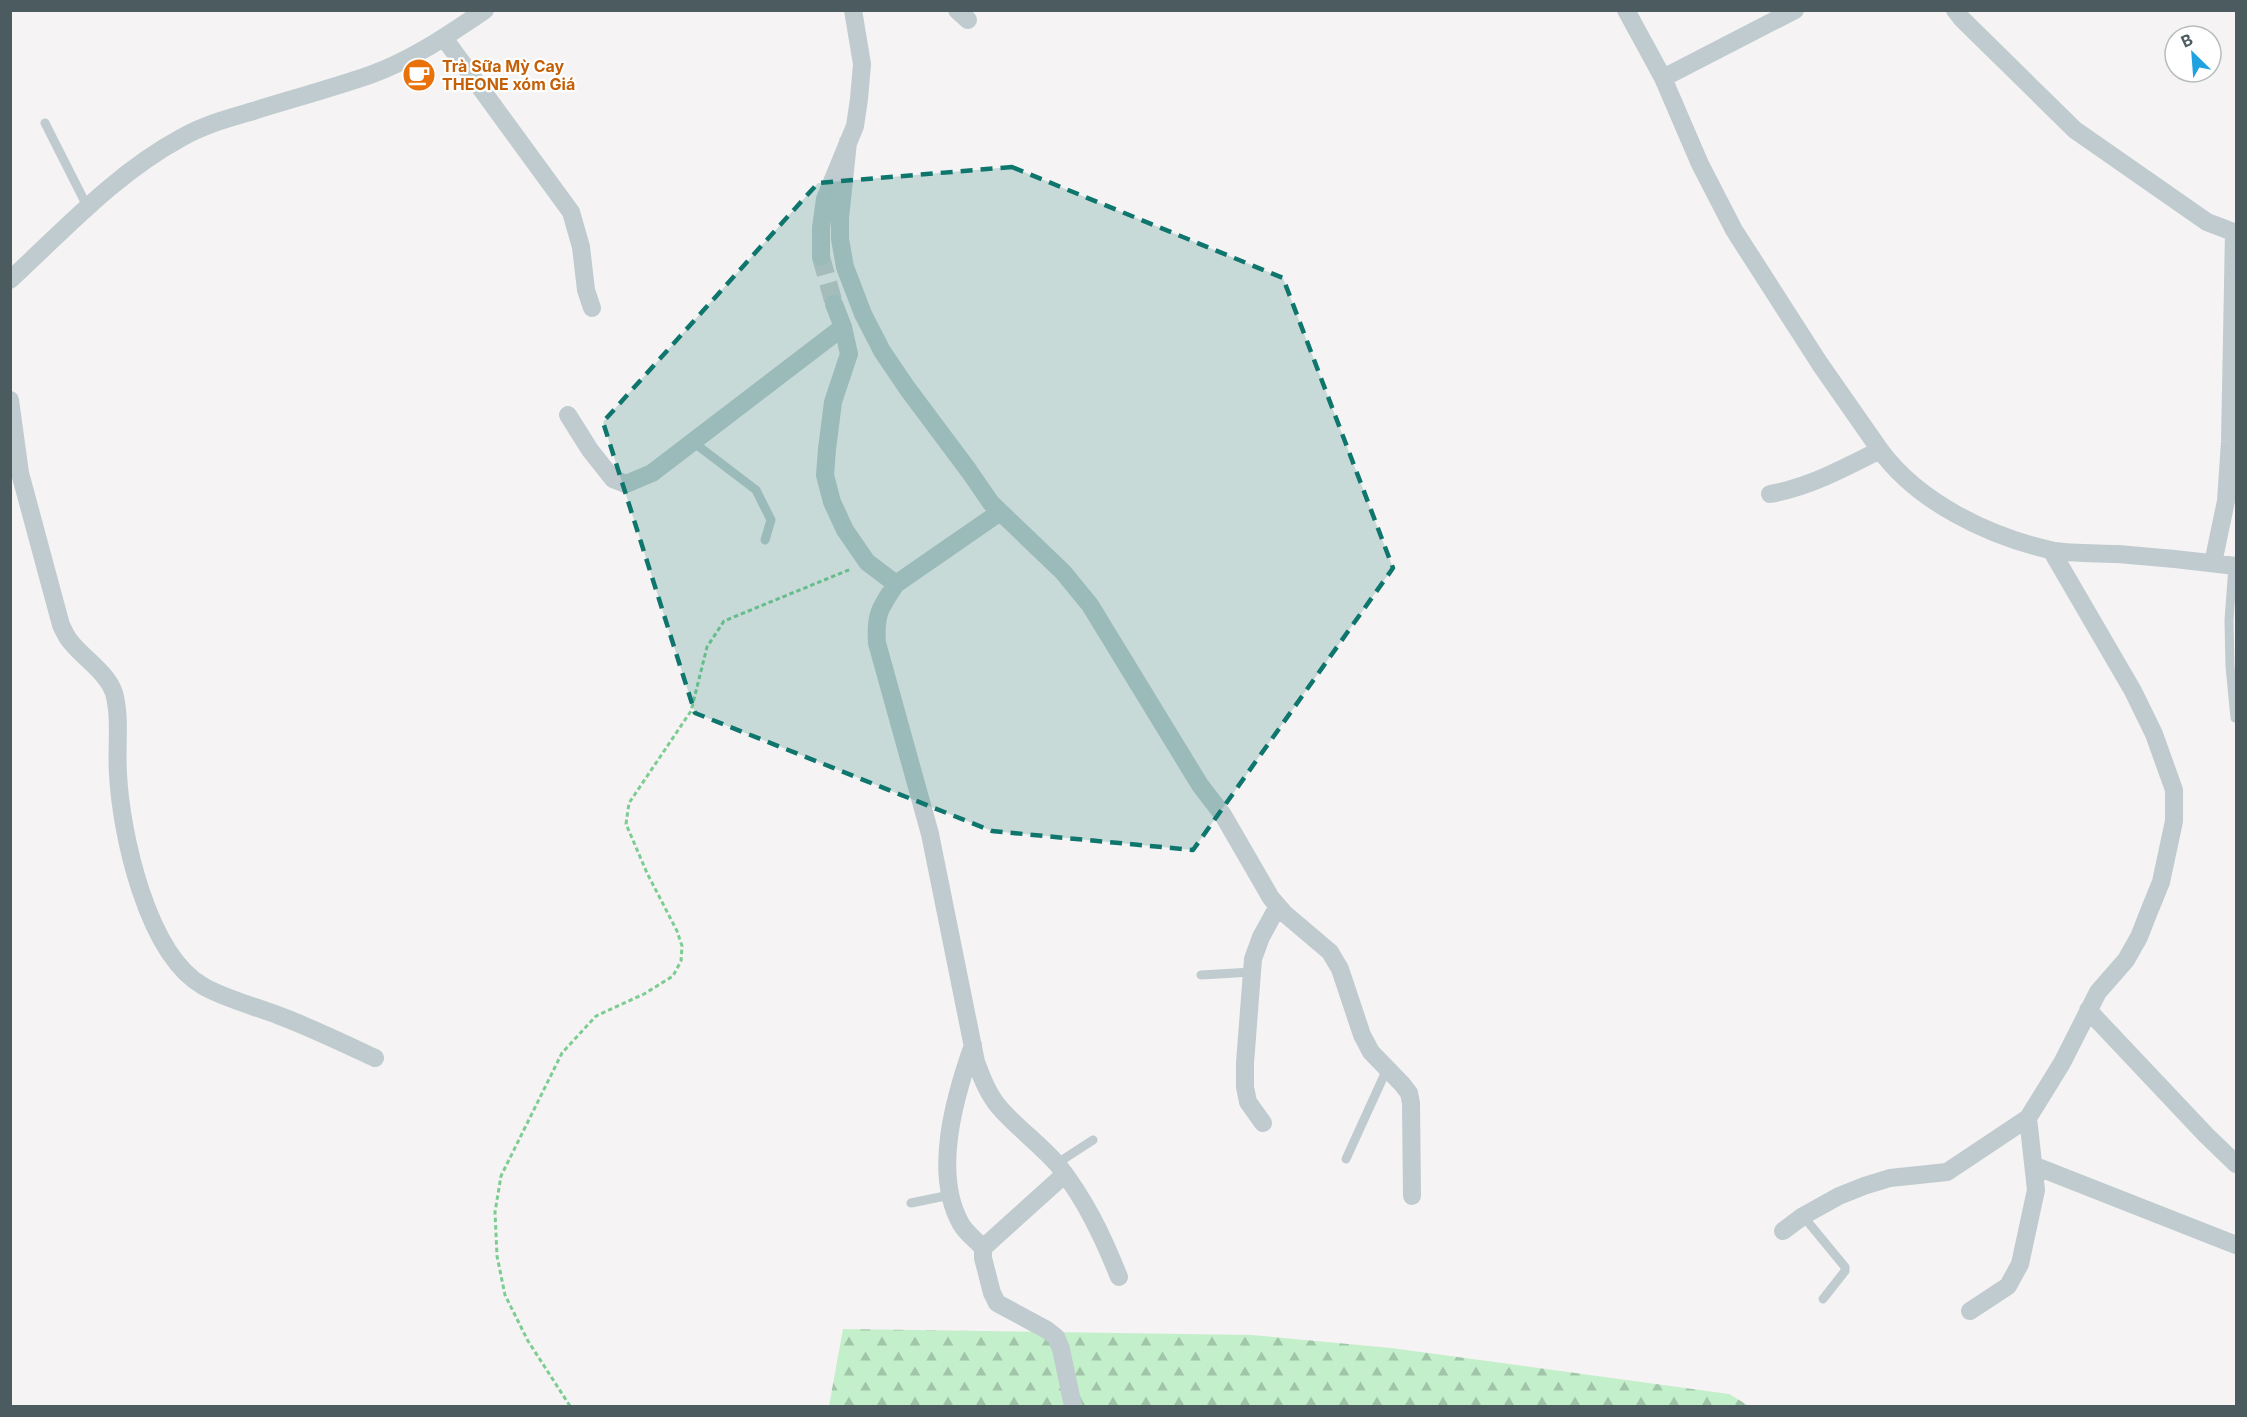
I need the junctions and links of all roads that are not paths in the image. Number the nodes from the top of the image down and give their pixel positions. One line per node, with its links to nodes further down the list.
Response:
1 (485, 10): 6 (street)
2 (853, 10): 9 (street)
3 (1626, 10): 7 (street)
4 (1796, 10): 7 (street)
5 (1955, 10): 11 (street)
6 (444, 38): 10 (street); 15 (street)
7 (1663, 78): 20 (street)
8 (45, 123): 10 (lane)
9 (848, 142): 12 (street); 22 (street)
10 (88, 208): 13 (street)
11 (2235, 232): 25 (street)
12 (821, 257)
13 (10, 280)
14 (834, 304): 16 (street)
15 (592, 308)
16 (843, 327): 19 (street); 27 (street)
17 (10, 400): 34 (street)
18 (568, 415): 19 (street)
19 (693, 442): 23 (lane)
20 (1880, 450): 21 (street); 24 (street)
21 (1770, 494)
22 (1000, 512): 27 (street); 29 (street)
23 (765, 540)
24 (2051, 550): 25 (street); 32 (street)
25 (2213, 563): 26 (street)
26 (2235, 566): 28 (lane)
27 (896, 584): 33 (street)
28 (2235, 718)
29 (1278, 906): 30 (street); 35 (street)
30 (1252, 972): 31 (lane); 37 (street)
31 (1201, 975)
32 (2088, 1010): 36 (street); 40 (street)
33 (973, 1045): 42 (street); 43 (street)
34 (375, 1058)
35 (1387, 1069): 39 (lane); 44 (street)
36 (2028, 1118): 41 (street); 46 (street)
37 (1263, 1122)
38 (1093, 1140): 42 (lane)
39 (1346, 1159)
40 (2236, 1164)
41 (2035, 1166): 48 (street); 52 (street)
42 (1061, 1169): 49 (street); 50 (street)
43 (950, 1194): 45 (lane); 49 (street)
44 (1412, 1196)
45 (911, 1203)
46 (1803, 1216): 47 (street); 51 (lane)
47 (1783, 1231)
48 (2236, 1245)
49 (983, 1248): 53 (street)
50 (1119, 1278)
51 (1823, 1299)
52 (1970, 1311)
53 (1073, 1407)

